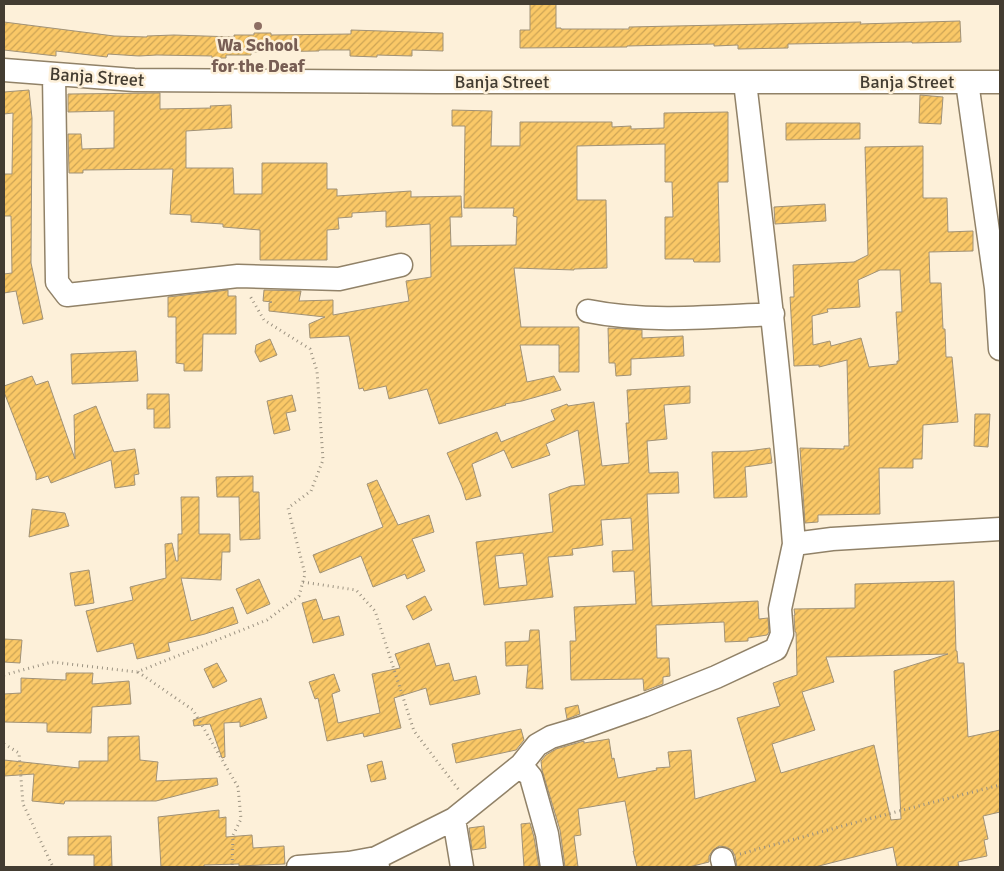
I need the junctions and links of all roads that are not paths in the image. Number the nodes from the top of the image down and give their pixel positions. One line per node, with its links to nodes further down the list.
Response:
1 (4, 70): 2 (street, Banja Street)
2 (54, 74): 3 (street, Banja Street); 6 (street)
3 (745, 82): 4 (street, Banja Street); 9 (street)
4 (967, 82): 5 (street, Banja Street); 7 (street)
5 (1000, 82)
6 (401, 265)
7 (998, 288): 10 (street)
8 (588, 310): 9 (street)
9 (772, 314): 12 (street)
10 (1000, 349)
11 (1000, 529): 12 (street)
12 (794, 544): 13 (street)
13 (521, 765): 14 (street); 18 (street)
14 (462, 812): 15 (street); 17 (street)
15 (377, 863): 16 (street)
16 (298, 867)
17 (462, 867)
18 (552, 867)

